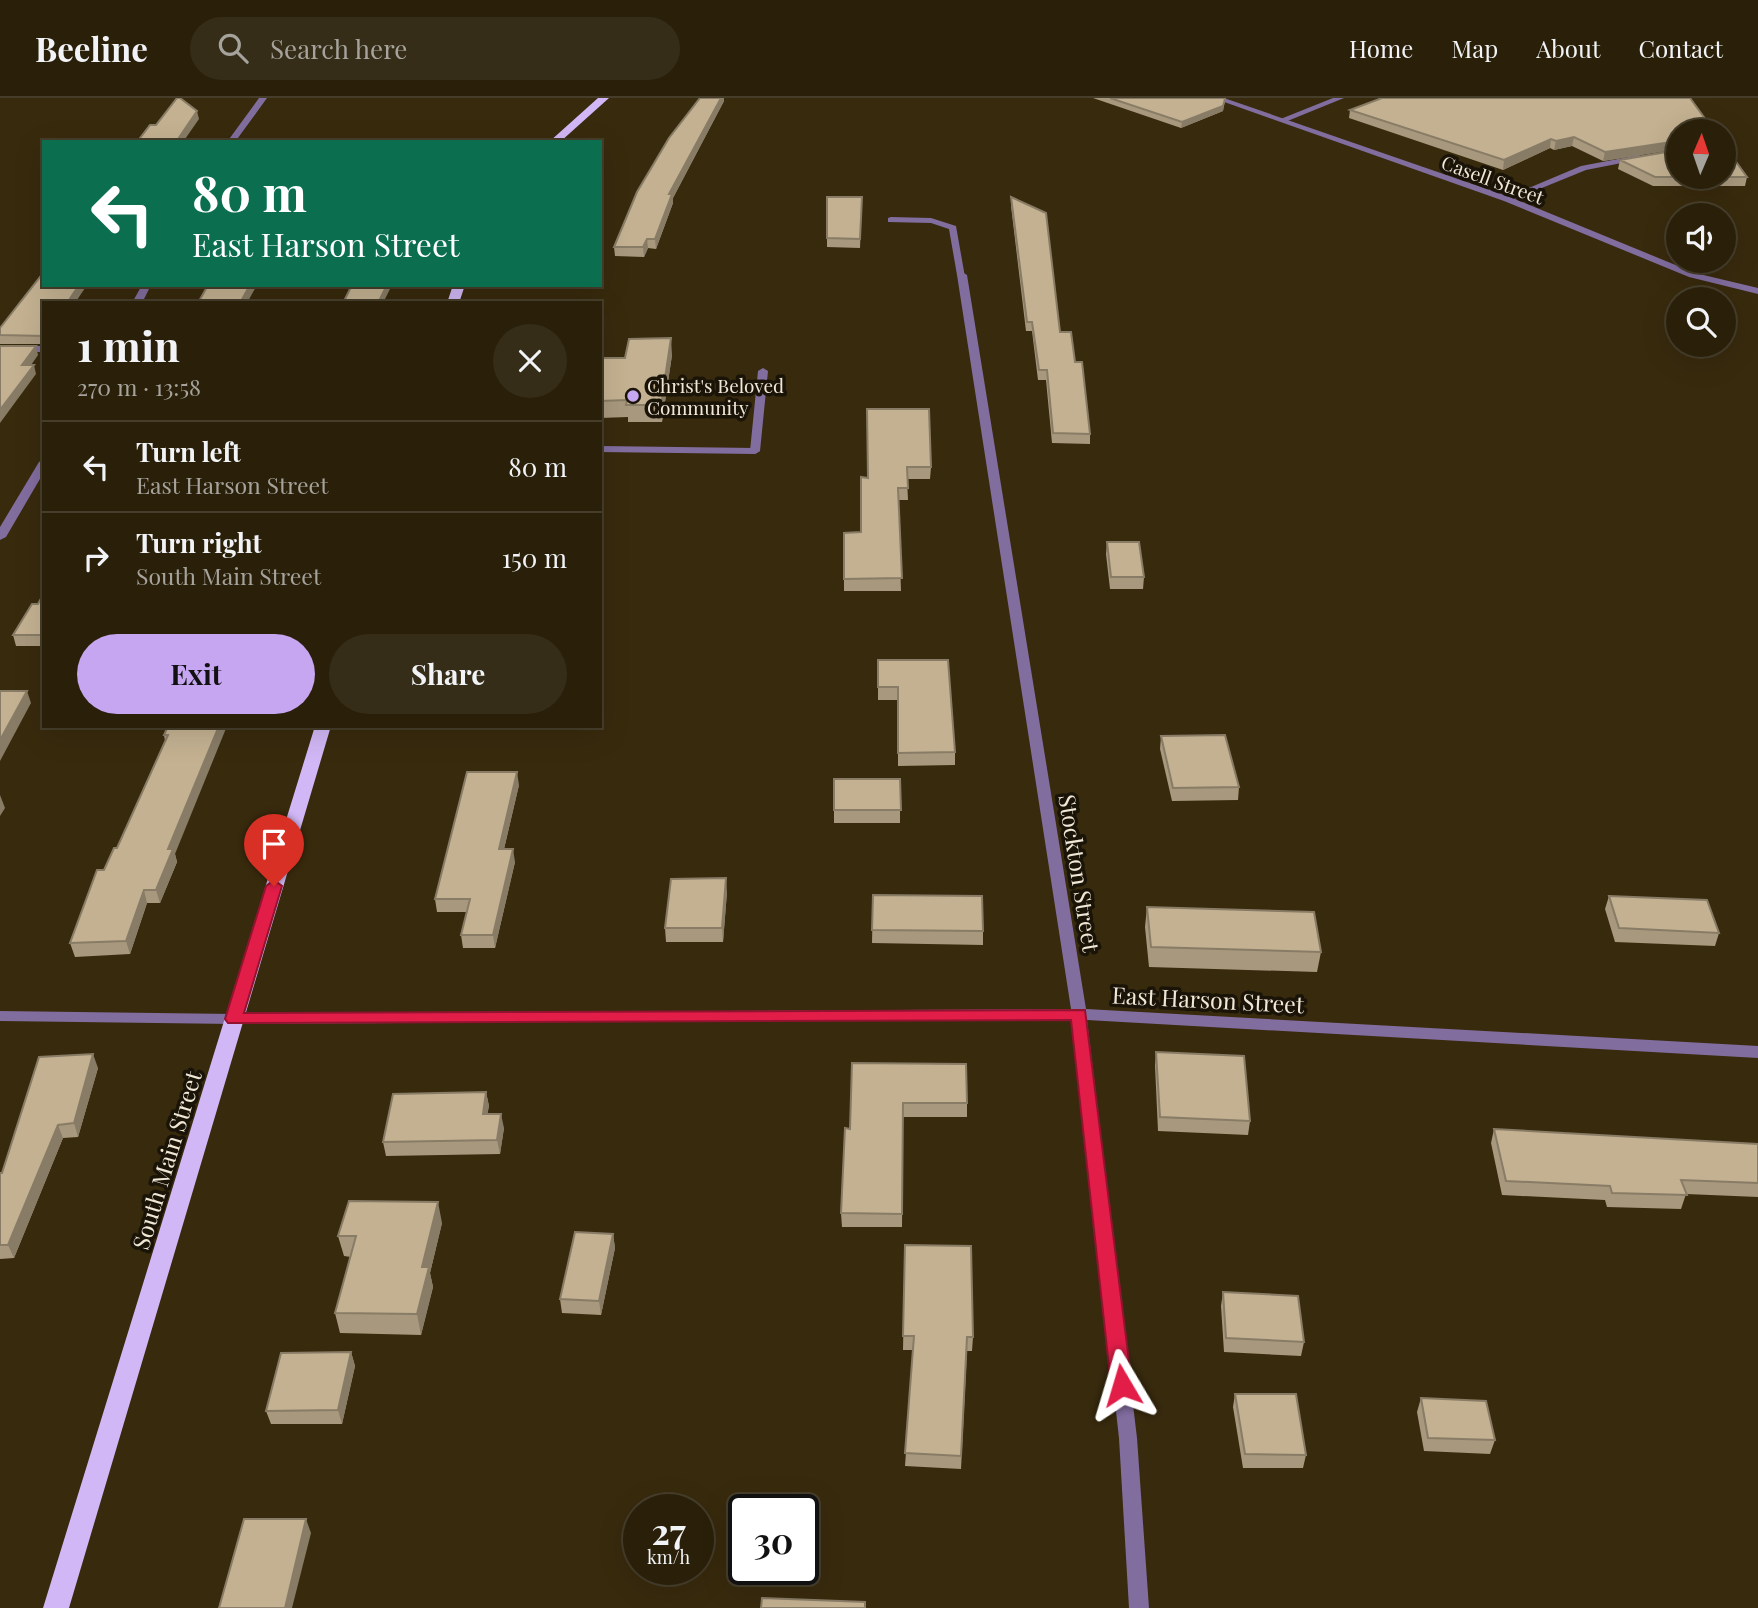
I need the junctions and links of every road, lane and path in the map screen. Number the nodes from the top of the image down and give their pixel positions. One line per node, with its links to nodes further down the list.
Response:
1 (263, 98): 6 (street)
2 (604, 98): 7 (main road)
3 (1217, 98): 5 (street, Casell Street)
4 (1339, 98): 5 (street)
5 (1282, 120): 9 (street, Casell Street)
6 (232, 140)
7 (556, 140)
8 (1655, 156): 9 (street)
9 (1507, 199): 11 (street, Casell Street)
10 (891, 220): 19 (street, Stockton Street)
11 (1758, 291)
12 (0, 349): 13 (street)
13 (42, 349)
14 (763, 372): 15 (street)
15 (602, 449)
16 (42, 466): 17 (street)
17 (0, 537)
18 (322, 728): 21 (main road, South Main Street)
19 (1079, 1014): 21 (street, East Harson Street); 22 (street, East Harson Street); 24 (street, Stockton Street)
20 (0, 1016): 21 (street, East Harson Street)
21 (234, 1019): 23 (main road, South Main Street)
22 (1758, 1052)
23 (56, 1608)
24 (1139, 1608)

